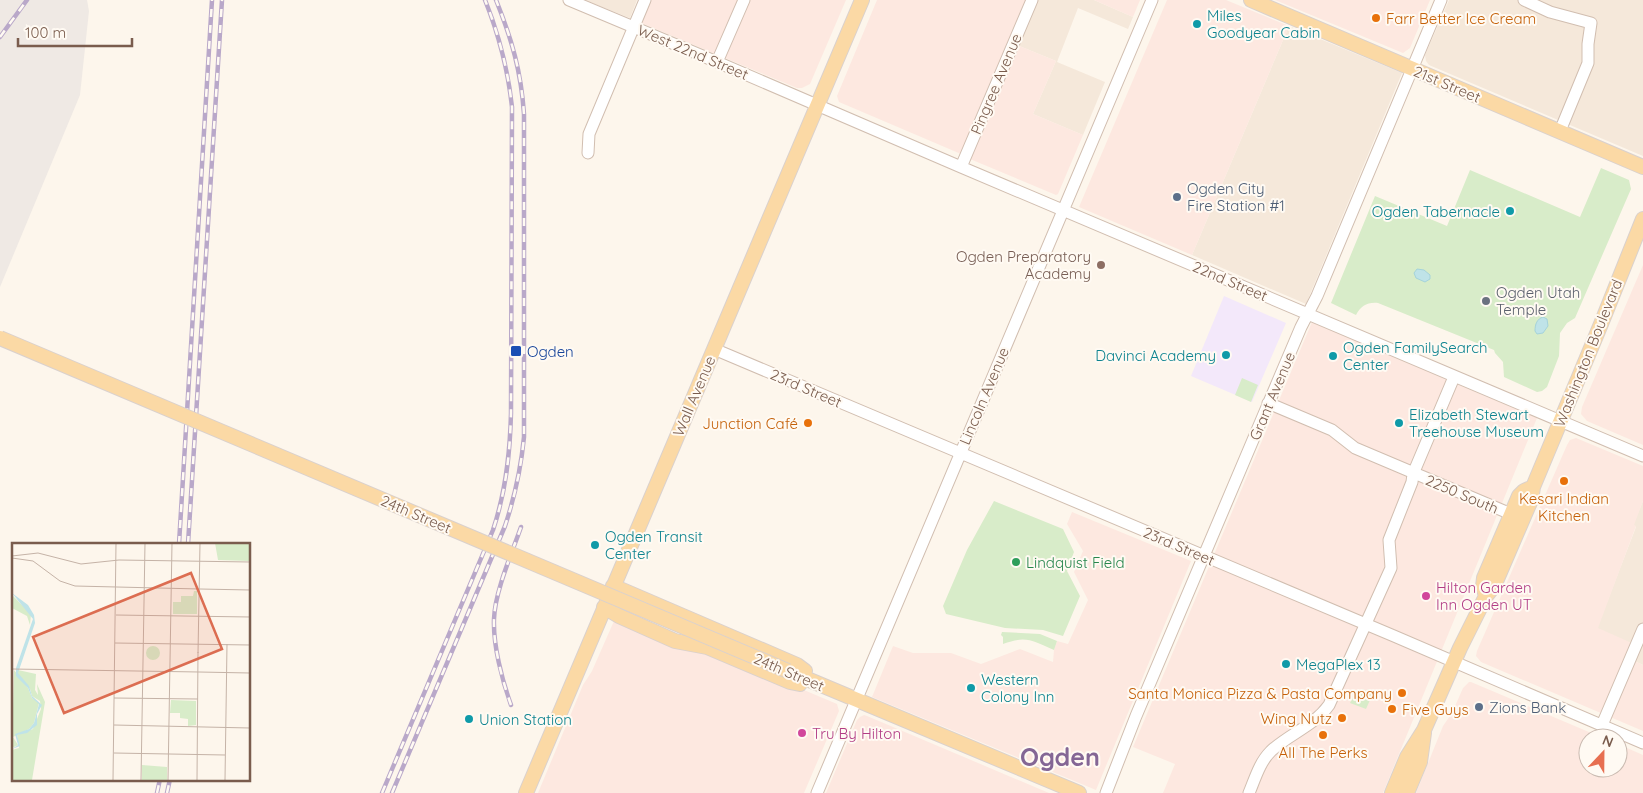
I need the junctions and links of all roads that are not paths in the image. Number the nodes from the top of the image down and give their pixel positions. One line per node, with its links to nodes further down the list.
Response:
1 (568, 0): 10 (street, West 22nd Street)
2 (644, 0): 10 (street)
3 (744, 0): 11 (street)
4 (862, 0): 13 (main road, Wall Avenue)
5 (1032, 0): 16 (street, Pingree Avenue)
6 (1152, 0): 18 (street, Lincoln Avenue)
7 (1251, 0): 12 (main road, 21st Street)
8 (1442, 0): 12 (street, Grant Avenue)
9 (1524, 0): 14 (street)
10 (633, 27): 11 (street, West 22nd Street); 15 (street)
11 (717, 62): 13 (street, West 22nd Street)
12 (1412, 69): 14 (main road, 21st Street); 20 (street, Grant Avenue)
13 (818, 105): 16 (street, 22nd Street); 22 (main road, Wall Avenue)
14 (1560, 131): 17 (main road, 21st Street)
15 (588, 153)
16 (961, 167): 18 (street, 22nd Street)
17 (1643, 167)
18 (1063, 210): 20 (street, 22nd Street); 26 (street, Lincoln Avenue)
19 (1643, 219): 25 (main road, Washington Boulevard)
20 (1308, 314): 23 (street, 22nd Street); 24 (street, Grant Avenue)
21 (0, 338): 38 (main road, 24th Street, bridge)
22 (714, 349): 26 (street, 23rd Street); 32 (main road, Wall Avenue)
23 (1454, 377): 25 (street, 22nd Street); 28 (street)
24 (1268, 403): 28 (street, 2250 South); 31 (street, Grant Avenue)
25 (1560, 422): 27 (street, 22nd Street); 29 (main road, Washington Boulevard)
26 (960, 454): 31 (street, 23rd Street); 39 (street, Lincoln Avenue)
27 (1643, 456)
28 (1413, 474): 30 (street, 2250 South); 35 (street)
29 (1533, 486): 30 (main road, Washington Boulevard); 33 (main road, Washington Boulevard)
30 (1511, 514): 33 (main road, Washington Boulevard)
31 (1204, 556): 35 (street, 23rd Street); 46 (street, Grant Avenue)
32 (613, 586): 34 (main road, Wall Avenue); 38 (main road, 24th Street)
33 (1486, 596): 37 (main road, Washington Boulevard)
34 (604, 607): 38 (main road, 24th Street); 43 (main road, Wall Avenue)
35 (1365, 625): 37 (street, 23rd Street); 47 (street)
36 (1643, 629): 40 (street)
37 (1455, 663): 40 (street, 23rd Street); 41 (main road, Washington Boulevard)
38 (832, 691): 39 (main road, 24th Street)
39 (855, 700): 44 (street, Lincoln Avenue); 45 (main road, 24th Street)
40 (1602, 726): 42 (street, 23rd Street)
41 (1424, 730): 48 (main road, Washington Boulevard); 49 (main road, Washington Boulevard)
42 (1643, 743)
43 (526, 793)
44 (816, 793)
45 (1079, 793)
46 (1106, 793)
47 (1249, 793)
48 (1392, 793)
49 (1407, 793)

